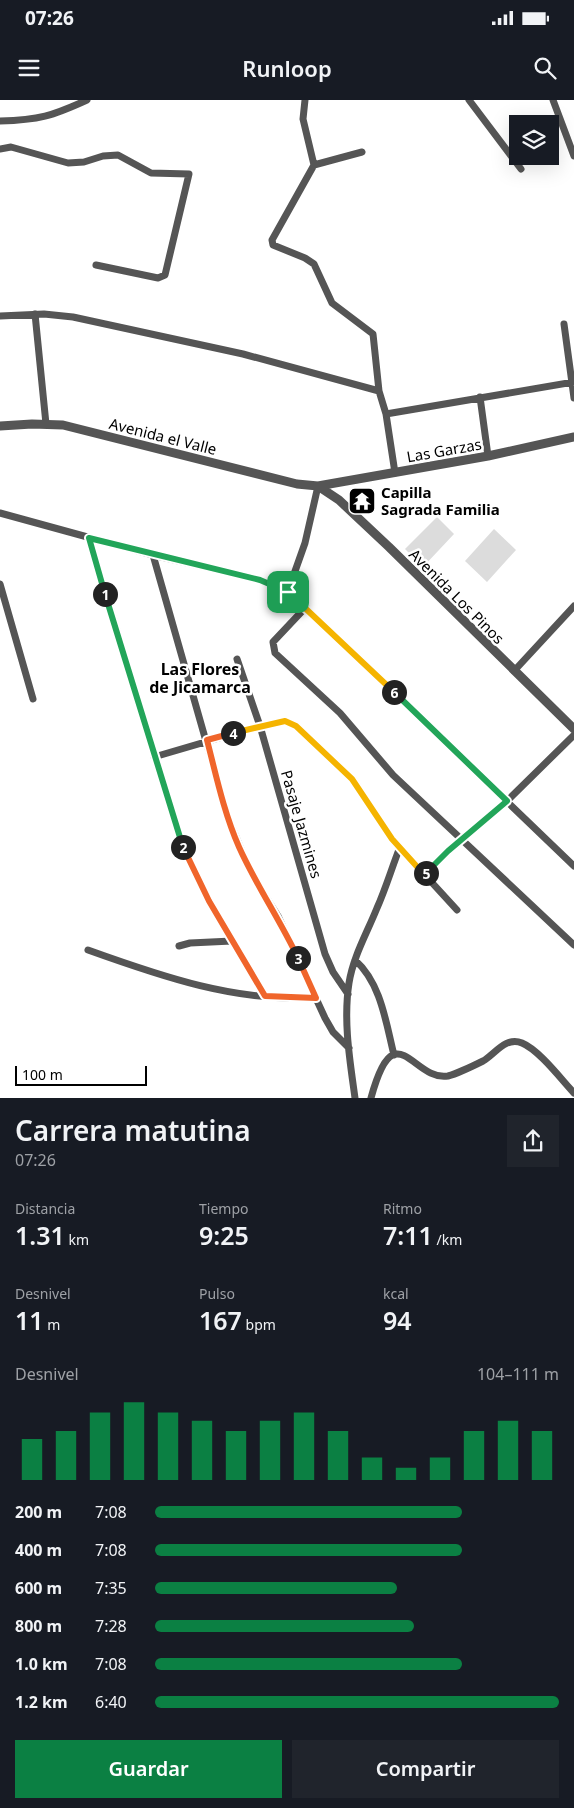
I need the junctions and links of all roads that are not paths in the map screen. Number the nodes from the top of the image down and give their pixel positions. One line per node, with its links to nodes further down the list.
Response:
1 (87, 100): 5 (street)
2 (306, 100): 9 (street)
3 (469, 100): 10 (street)
4 (553, 100): 8 (street)
5 (0, 120)
6 (0, 149): 11 (street)
7 (362, 152): 9 (street)
8 (574, 156)
9 (314, 165): 16 (street)
10 (521, 169)
11 (96, 264)
12 (35, 314): 13 (street); 16 (street); 20 (street)
13 (0, 316)
14 (564, 324): 15 (street)
15 (573, 382): 17 (street); 18 (street)
16 (379, 391): 19 (street)
17 (480, 397): 19 (street); 23 (street)
18 (574, 398)
19 (386, 414): 24 (street)
20 (46, 424): 21 (street, Avenida el Valle); 25 (street, Avenida el Valle)
21 (0, 426)
22 (574, 437): 23 (street, Las Garzas)
23 (488, 456): 24 (street, Las Garzas)
24 (395, 473): 25 (street, Las Garzas)
25 (318, 486): 30 (street); 34 (street, Avenida Los Pinos)
26 (0, 513): 27 (street)
27 (89, 538): 28 (street); 40 (street)
28 (153, 555): 30 (street); 39 (street)
29 (0, 584): 35 (street)
30 (288, 592): 32 (street)
31 (574, 606): 34 (street)
32 (306, 607): 41 (street); 42 (street)
33 (237, 658): 36 (street, Pasaje Jazmines)
34 (514, 671): 37 (street, Avenida Los Pinos)
35 (33, 699)
36 (260, 726): 39 (street); 43 (street); 52 (street, Pasaje Jazmines)
37 (574, 729)
38 (574, 735): 41 (street)
39 (207, 740): 40 (street); 54 (street)
40 (154, 757): 47 (street)
41 (507, 801): 42 (street); 44 (street)
42 (462, 838): 45 (street); 48 (street)
43 (400, 847): 45 (street); 51 (street)
44 (574, 866)
45 (425, 874): 46 (street)
46 (457, 910)
47 (232, 941): 49 (street); 53 (street)
48 (574, 945)
49 (179, 946)
50 (88, 950): 53 (street)
51 (356, 960): 52 (street); 56 (street)
52 (348, 994): 55 (street)
53 (265, 996): 54 (street)
54 (316, 998): 55 (street)
55 (349, 1048): 58 (street)
56 (394, 1055): 57 (street); 59 (street)
57 (574, 1093)
58 (355, 1098)
59 (371, 1098)

